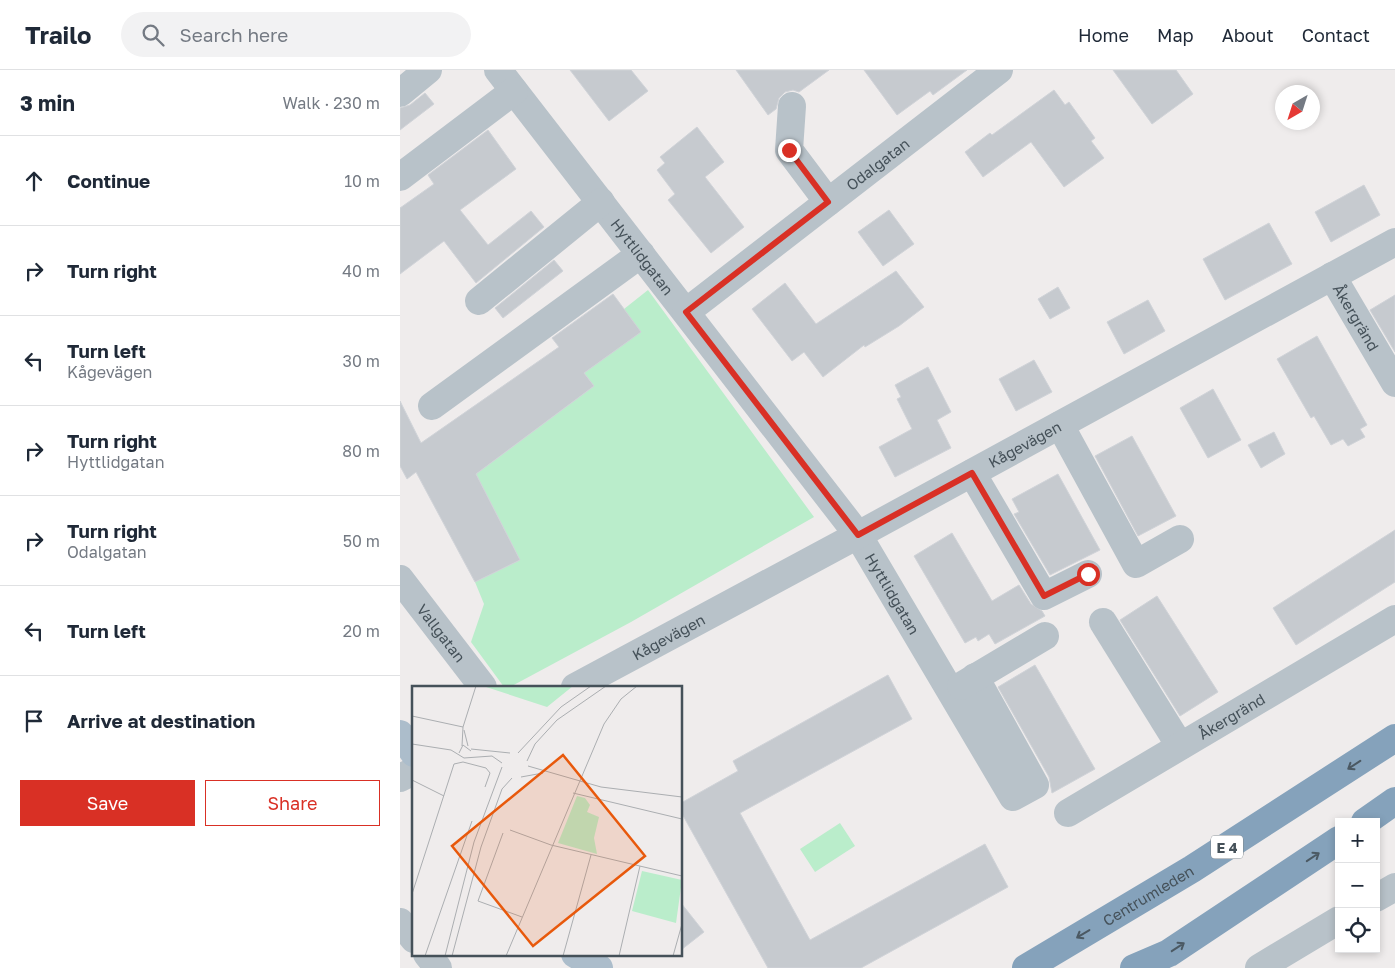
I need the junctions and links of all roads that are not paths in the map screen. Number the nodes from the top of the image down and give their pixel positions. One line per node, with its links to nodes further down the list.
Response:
1 (428, 70): 4 (street)
2 (999, 70): 8 (street, Odalgatan)
3 (506, 80): 6 (street); 7 (street, Hyttlidgatan)
4 (400, 93)
5 (792, 106): 8 (street)
6 (400, 177)
7 (601, 202): 10 (street, Hyttlidgatan); 12 (street)
8 (828, 202): 13 (street, Odalgatan)
9 (1395, 242): 11 (street, Kågevägen)
10 (641, 254): 13 (street, Hyttlidgatan); 15 (street)
11 (1332, 276): 14 (street, Åkergränd); 16 (street, Kågevägen)
12 (479, 301)
13 (686, 312): 18 (street, Hyttlidgatan)
14 (1395, 383)
15 (432, 406)
16 (1060, 425): 17 (street, Kågevägen); 19 (street)
17 (972, 473): 18 (street, Kågevägen); 20 (street)
18 (858, 535): 27 (street, Kågevägen); 28 (street, Hyttlidgatan)
19 (1180, 539)
20 (1088, 574)
21 (400, 579): 26 (street, Vallgatan)
22 (1395, 619): 31 (street, Åkergränd)
23 (1103, 622): 31 (street)
24 (1045, 636): 25 (street)
25 (976, 677): 28 (street); 28 (street, Hyttlidgatan)
26 (482, 686)
27 (577, 686)
28 (951, 692)
29 (400, 734): 32 (main road)
30 (1395, 738): 50 (highway, Centrumleden / E 4, one-way to 50)
31 (1180, 746): 36 (street, Åkergränd)
32 (412, 750)
33 (412, 772): 34 (street)
34 (400, 778)
35 (1395, 801): 37 (highway)
36 (1068, 813)
37 (1371, 818)
38 (1335, 843): 51 (highway, one-way to 38)
39 (1395, 887): 40 (street)
40 (1380, 896)
41 (400, 922): 43 (street)
42 (1335, 922): 52 (street)
43 (412, 937)
44 (429, 956): 47 (street)
45 (568, 956): 48 (main road)
46 (578, 956): 49 (main road)
47 (438, 968)
48 (577, 968)
49 (599, 968)
50 (1026, 968)
51 (1134, 968)
52 (1259, 968)

